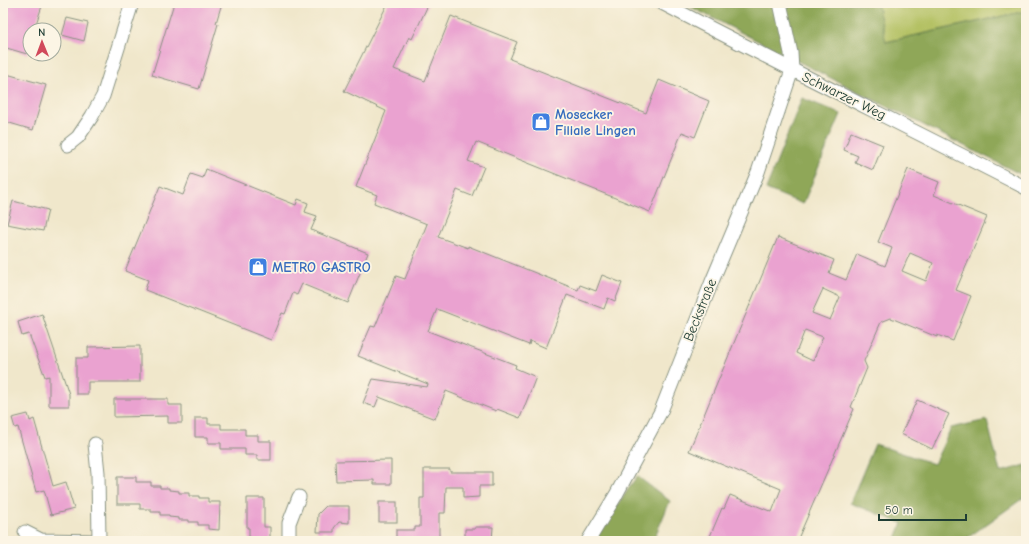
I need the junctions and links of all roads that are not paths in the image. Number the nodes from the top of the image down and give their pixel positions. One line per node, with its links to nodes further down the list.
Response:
1 (132, 3): 5 (street)
2 (662, 3): 4 (street, Schwarzer Weg)
3 (780, 3): 4 (street)
4 (792, 70): 6 (street, Schwarzer Weg); 12 (street, Beckstraße)
5 (68, 145)
6 (1026, 188)
7 (95, 444): 10 (street)
8 (299, 497): 11 (street)
9 (25, 532): 10 (street)
10 (99, 541)
11 (289, 541)
12 (588, 541)

